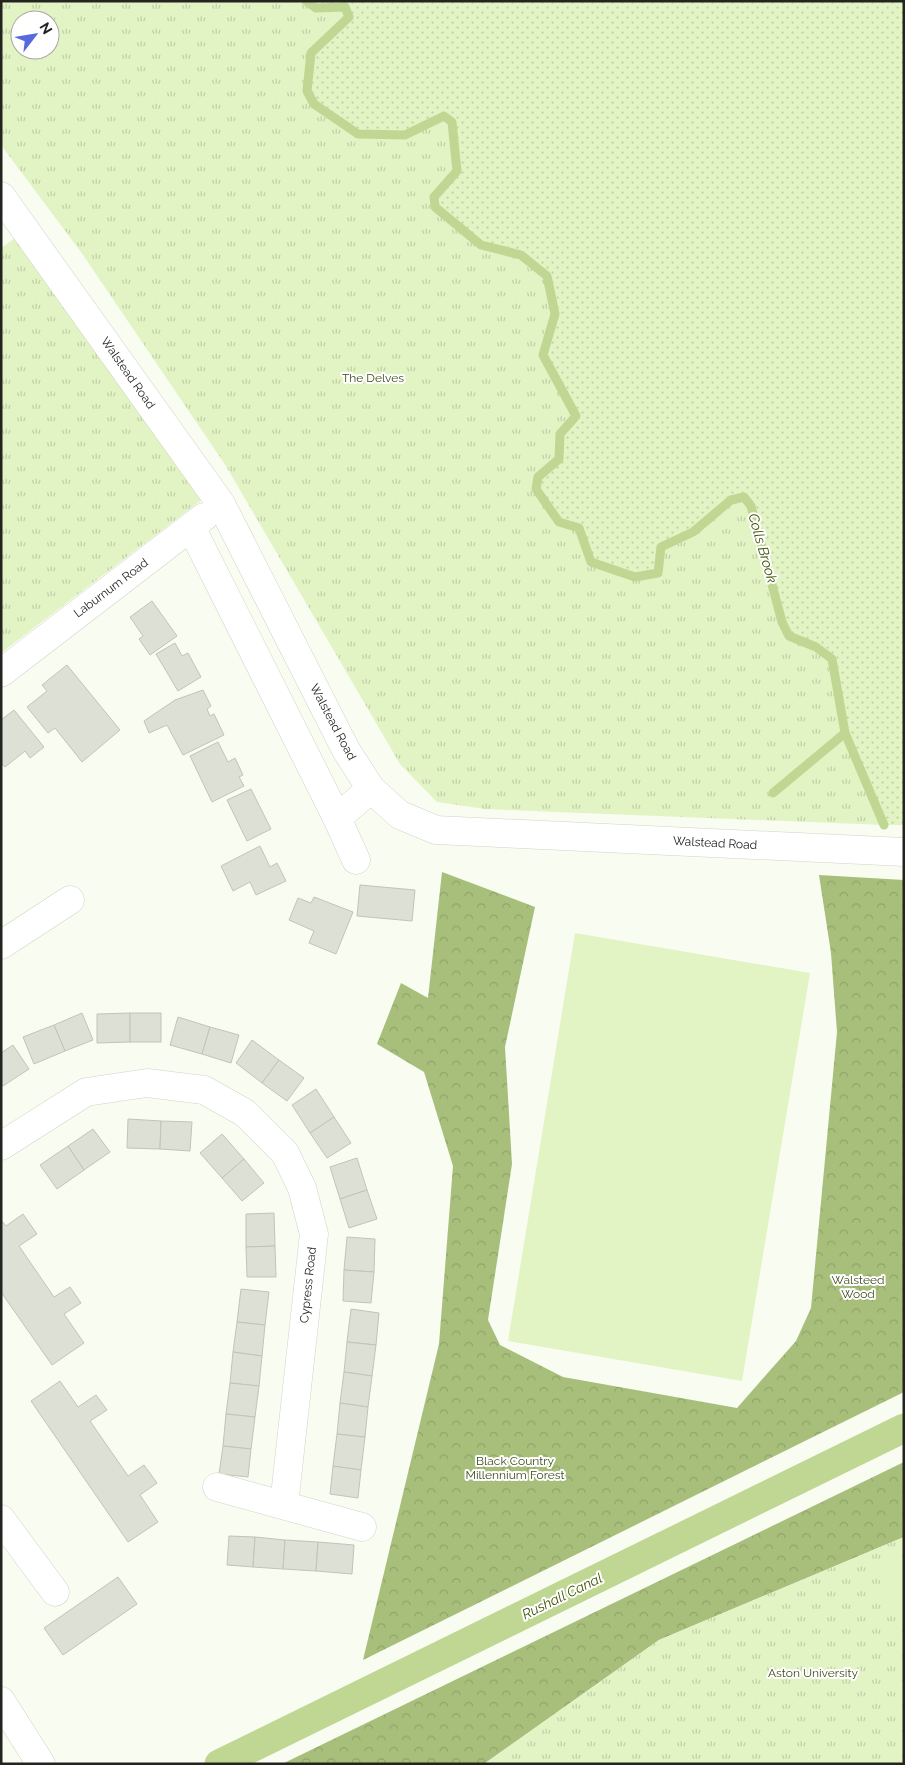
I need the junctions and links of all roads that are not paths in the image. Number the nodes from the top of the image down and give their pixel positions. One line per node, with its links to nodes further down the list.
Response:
1 (1, 196): 2 (street, Walstead Road)
2 (10, 226): 3 (street, Walstead Road)
3 (221, 504): 4 (street, Laburnum Road); 6 (street, Walstead Road)
4 (191, 528): 5 (street, Laburnum Road); 7 (street)
5 (1, 673)
6 (371, 789): 7 (street); 8 (street, Walstead Road)
7 (337, 818): 9 (street)
8 (904, 852)
9 (356, 860)
10 (70, 900): 11 (street)
11 (1, 945)
12 (1, 1146): 14 (street, Cypress Road)
13 (217, 1487): 14 (street)
14 (284, 1505): 15 (street)
15 (362, 1527)
16 (5, 1532): 17 (street)
17 (55, 1592)
18 (1, 1701): 19 (street)
19 (42, 1764)

